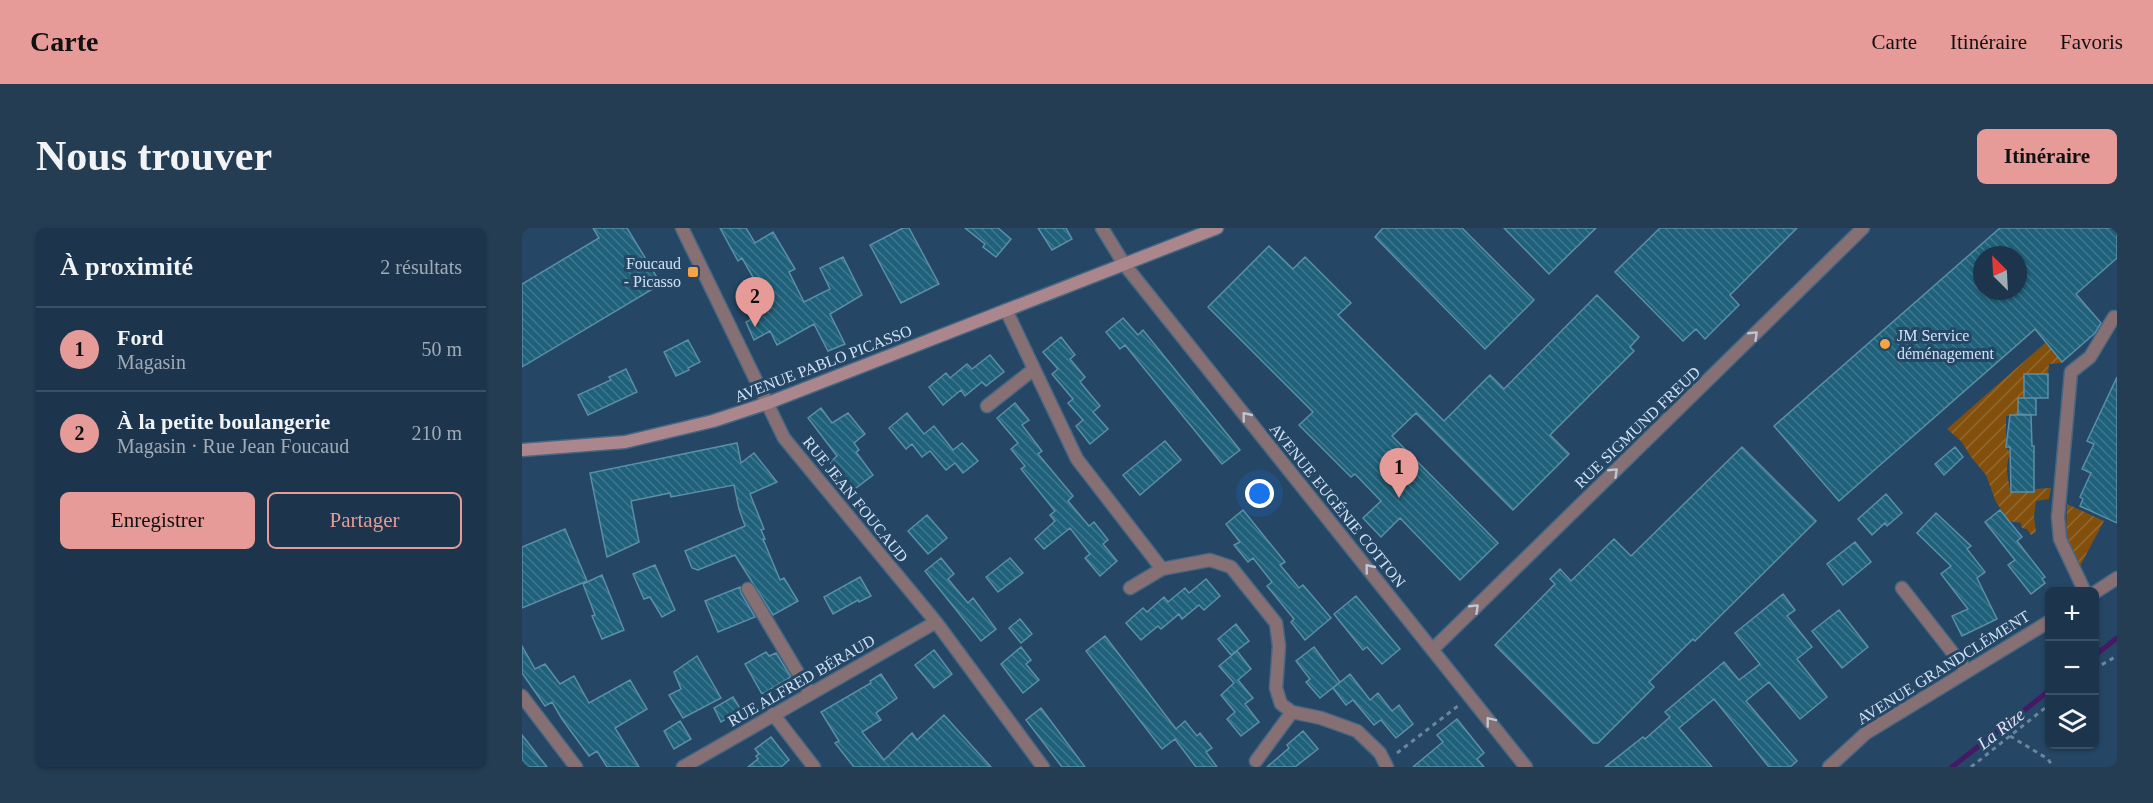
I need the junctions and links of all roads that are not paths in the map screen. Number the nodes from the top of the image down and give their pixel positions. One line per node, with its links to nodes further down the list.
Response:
1 (682, 228): 9 (street, RUE JEAN FOUCAUD)
2 (1102, 228): 5 (street, AVENUE EUGÉNIE COTTON)
3 (1217, 228): 5 (main road, AVENUE PABLO PICASSO)
4 (1863, 228): 21 (street, RUE SIGMUND FREUD, one-way to 4)
5 (1124, 264): 6 (main road, AVENUE PABLO PICASSO); 21 (street, AVENUE EUGÉNIE COTTON, one-way to 5)
6 (1006, 310): 8 (street); 9 (main road, AVENUE PABLO PICASSO)
7 (2114, 317): 14 (street)
8 (1034, 369): 10 (street); 12 (street)
9 (768, 403): 11 (main road, AVENUE PABLO PICASSO); 19 (street, RUE JEAN FOUCAUD)
10 (987, 406)
11 (522, 450)
12 (1162, 569): 15 (street); 25 (street)
13 (2117, 578): 18 (street)
14 (2083, 587)
15 (1130, 588)
16 (1902, 588): 22 (street)
17 (748, 589): 23 (street)
18 (2099, 590)
19 (936, 622): 23 (street, RUE ALFRED BÉRAUD); 29 (street, RUE JEAN FOUCAUD)
20 (2045, 623): 22 (street, AVENUE GRANDCLÉMENT)
21 (1433, 649): 33 (street, AVENUE EUGÉNIE COTTON, one-way to 21)
22 (1967, 671): 34 (street, AVENUE GRANDCLÉMENT)
23 (810, 693): 26 (street, RUE ALFRED BÉRAUD)
24 (522, 696): 30 (street)
25 (1292, 712): 27 (street); 28 (street)
26 (773, 714): 31 (street, RUE ALFRED BÉRAUD); 32 (street)
27 (1256, 761)
28 (1386, 764)
29 (1042, 766)
30 (576, 767)
31 (683, 767)
32 (814, 767)
33 (1526, 767)
34 (1829, 767)

